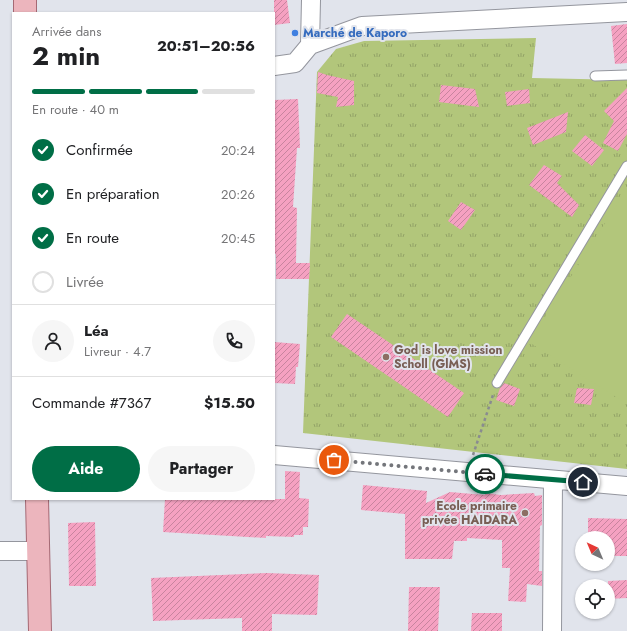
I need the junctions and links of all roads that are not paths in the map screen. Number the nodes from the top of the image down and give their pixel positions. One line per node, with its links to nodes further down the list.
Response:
1 (25, 0): 3 (main road)
2 (311, 0): 5 (street)
3 (25, 12)
4 (627, 12): 5 (street)
5 (310, 46): 6 (street)
6 (275, 66)
7 (627, 75): 8 (lane)
8 (595, 76)
9 (627, 166): 10 (lane)
10 (497, 383)
11 (275, 455): 12 (street)
12 (553, 480): 13 (street); 18 (street)
13 (627, 486)
14 (37, 500): 15 (main road)
15 (38, 550): 16 (street); 17 (main road)
16 (0, 551)
17 (40, 631)
18 (552, 631)

